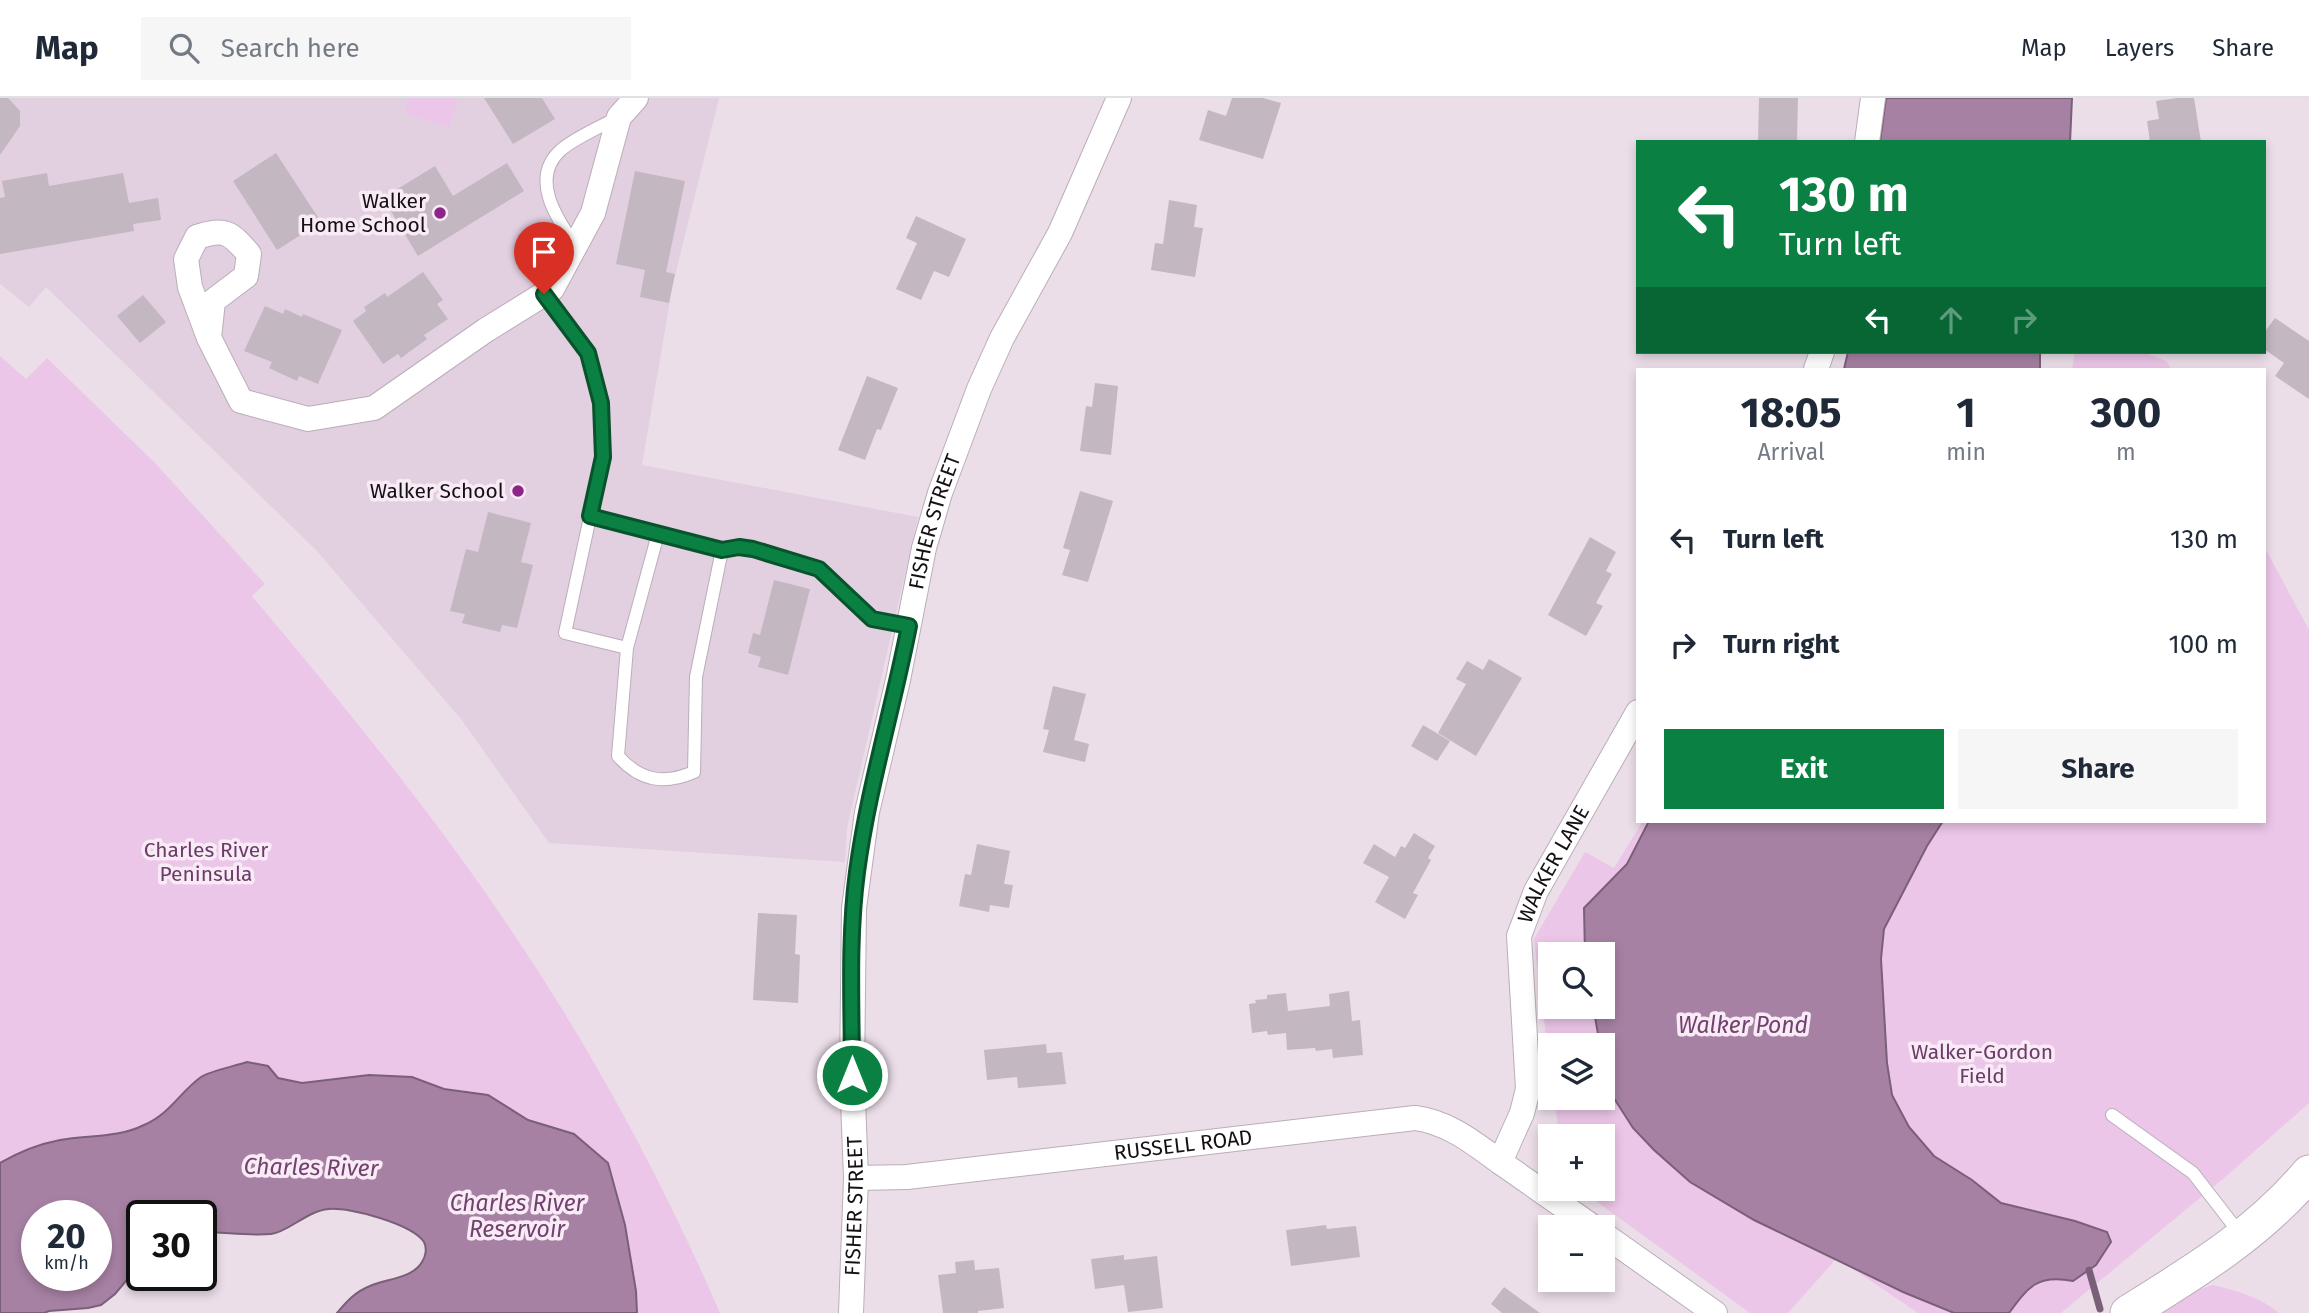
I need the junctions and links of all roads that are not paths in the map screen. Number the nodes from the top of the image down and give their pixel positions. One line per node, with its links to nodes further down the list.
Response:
1 (636, 98): 4 (street)
2 (1119, 98): 12 (street, FISHER STREET)
3 (1873, 98): 5 (street)
4 (619, 117): 6 (street); 6 (lane)
5 (1867, 140)
6 (575, 245): 7 (street)
7 (544, 294): 8 (street); 9 (lane)
8 (209, 338)
9 (590, 516): 10 (lane); 13 (lane)
10 (658, 534): 11 (lane); 13 (lane)
11 (722, 550): 12 (lane); 13 (lane)
12 (909, 626): 18 (street, FISHER STREET)
13 (627, 648)
14 (1636, 716): 16 (street, WALKER LANE)
15 (2112, 1115): 20 (lane)
16 (1500, 1162): 18 (street, RUSSELL ROAD); 19 (street)
17 (2309, 1173): 20 (street)
18 (856, 1178): 22 (street, FISHER STREET)
19 (1576, 1215)
20 (2243, 1236): 24 (street)
21 (1615, 1242): 23 (street)
22 (851, 1313)
23 (1715, 1313)
24 (2128, 1313)

